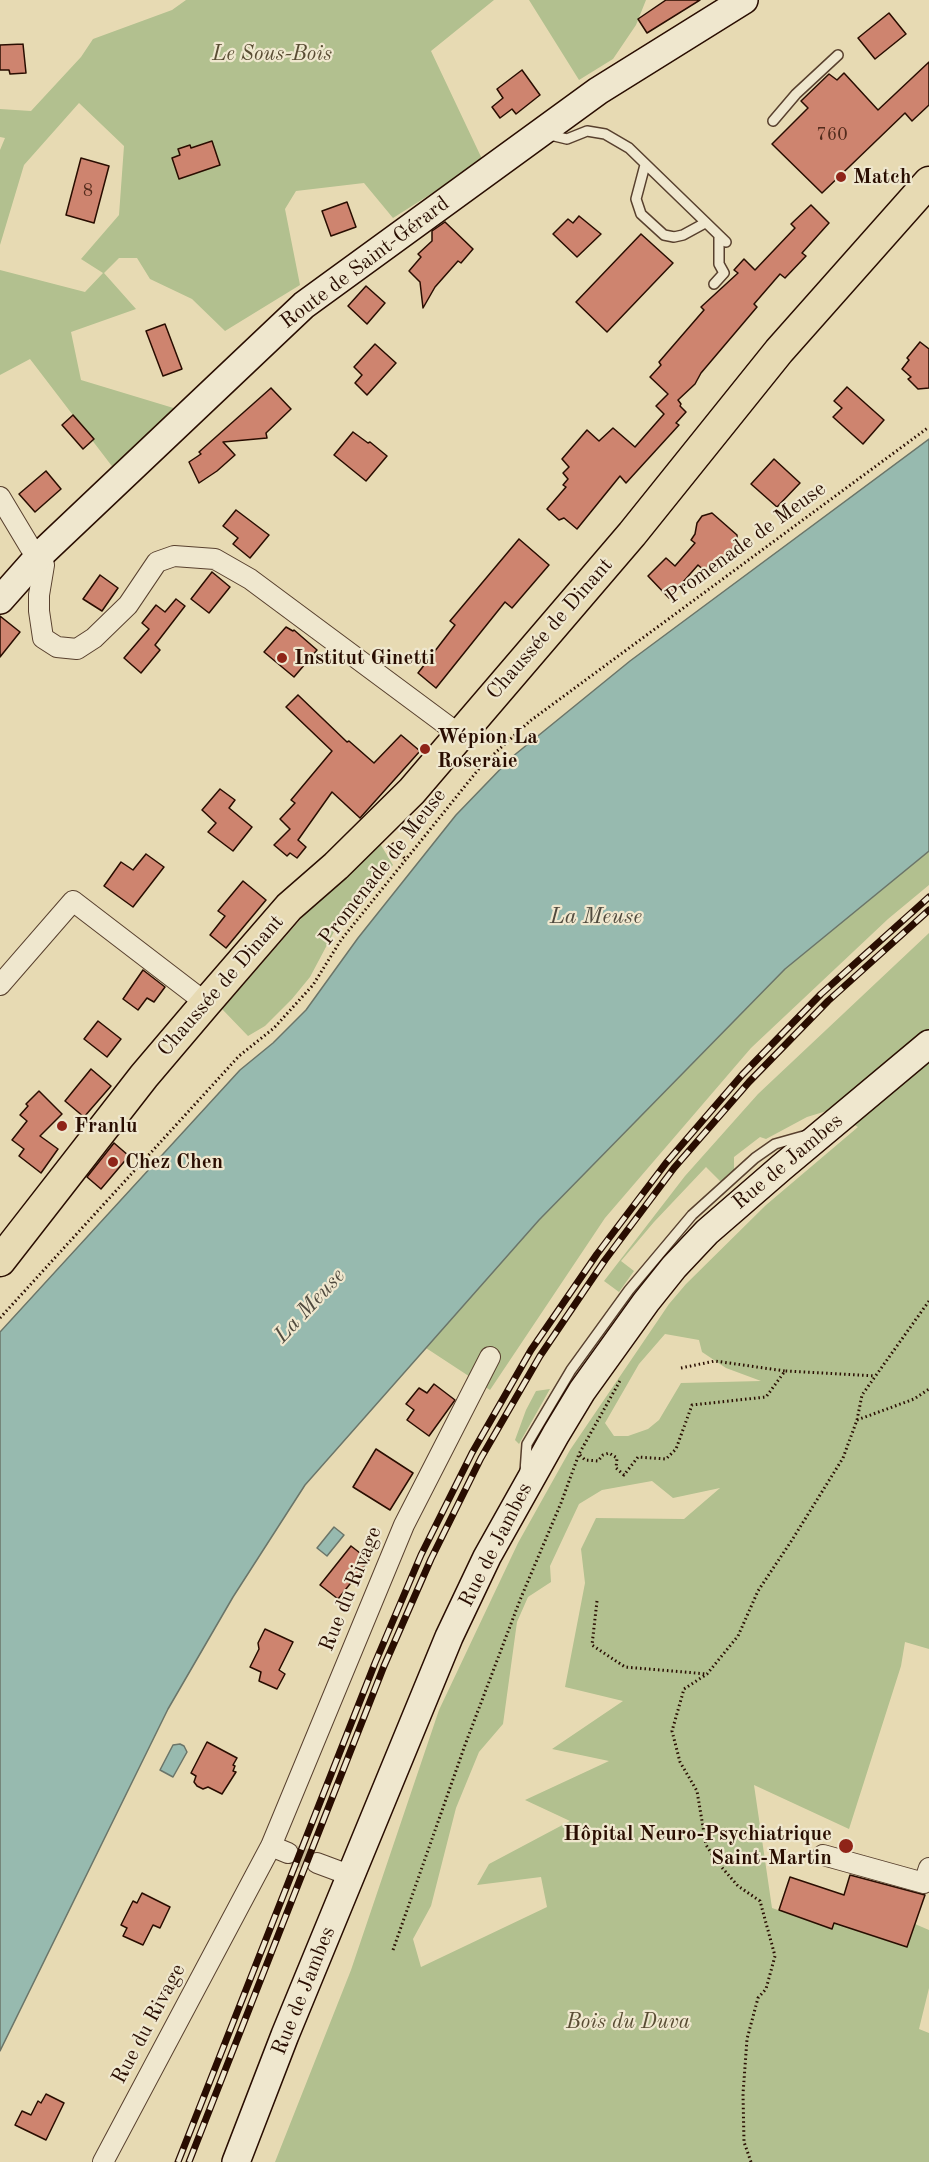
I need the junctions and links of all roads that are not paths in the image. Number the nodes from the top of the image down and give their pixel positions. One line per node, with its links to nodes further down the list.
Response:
1 (744, 0): 4 (main road, Route de Saint-Gérard)
2 (838, 55): 3 (lane)
3 (773, 121)
4 (541, 133): 5 (lane); 10 (main road, Route de Saint-Gérard)
5 (645, 165): 7 (lane); 7 (lane)
6 (929, 182): 12 (main road, Chaussée de Dinant)
7 (705, 223): 8 (lane)
8 (714, 284)
9 (0, 497): 10 (street)
10 (40, 555): 11 (main road, Route de Saint-Gérard); 12 (street)
11 (0, 600)
12 (460, 735): 14 (main road, Chaussée de Dinant)
13 (0, 985): 14 (street)
14 (206, 1003): 16 (main road, Chaussée de Dinant)
15 (929, 1044): 21 (main road, Rue de Jambes)
16 (0, 1261)
17 (490, 1357): 22 (street, Rue du Rivage)
18 (823, 1855): 20 (street)
19 (317, 1863): 21 (street)
20 (929, 1868)
21 (352, 1876): 23 (main road, Rue de Jambes)
22 (103, 2162)
23 (236, 2162)

